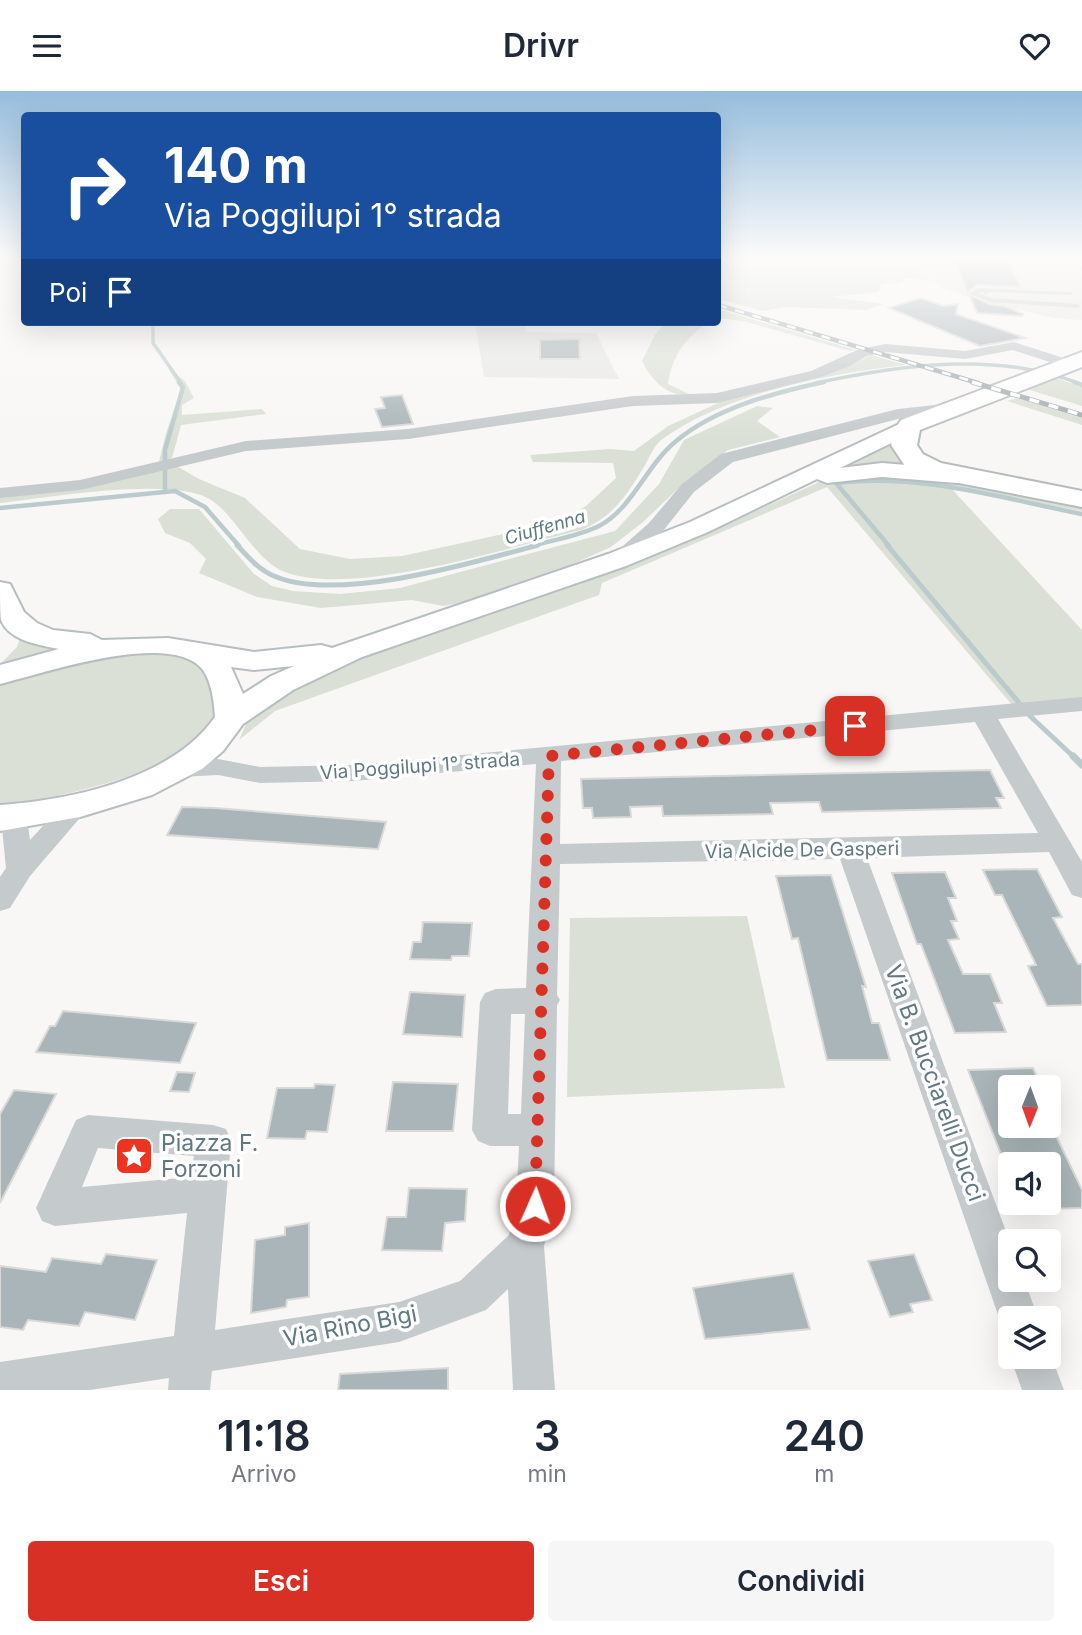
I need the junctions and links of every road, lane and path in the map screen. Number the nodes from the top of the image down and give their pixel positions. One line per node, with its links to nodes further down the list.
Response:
1 (1069, 364): 2 (main road); 6 (street)
2 (953, 408): 3 (main road); 8 (street)
3 (910, 425): 4 (main road); 5 (main road)
4 (957, 476): 5 (main road); 7 (main road)
5 (788, 485): 8 (main road)
6 (1, 493)
7 (1082, 499)
8 (617, 560): 12 (main road)
9 (0, 590): 10 (main road)
10 (13, 618): 11 (main road); 14 (main road)
11 (117, 645): 13 (main road); 15 (main road)
12 (351, 650): 13 (main road); 18 (main road)
13 (200, 653): 18 (main road)
14 (0, 655)
15 (0, 675)
16 (1082, 704): 17 (street, Via Poggilupi 1° strada)
17 (982, 713): 19 (street, Via Poggilupi 1° strada); 24 (street)
18 (225, 726): 20 (main road); 21 (street)
19 (549, 756): 21 (street, Via Poggilupi 1° strada); 26 (street)
20 (178, 769): 21 (street, Via Poggilupi 1° strada); 22 (main road)
21 (260, 775)
22 (76, 806): 23 (main road); 27 (street)
23 (7, 818): 27 (street)
24 (1057, 842): 25 (street, Via Alcide De Gasperi); 28 (street)
25 (850, 849): 26 (street, Via Alcide De Gasperi); 34 (street, Via B. Bucciarelli Ducci)
26 (546, 854): 30 (street)
27 (20, 869): 29 (street)
28 (1082, 887)
29 (0, 900)
30 (544, 1000): 31 (street); 31 (street)
31 (538, 1130): 33 (street)
32 (208, 1193): 36 (street)
33 (525, 1246): 36 (street, Via Rino Bigi); 38 (street)
34 (1014, 1306)
35 (1036, 1369): 39 (street)
36 (191, 1372): 37 (street, Via Rino Bigi)
37 (0, 1383)
38 (534, 1390)
39 (1043, 1390)

